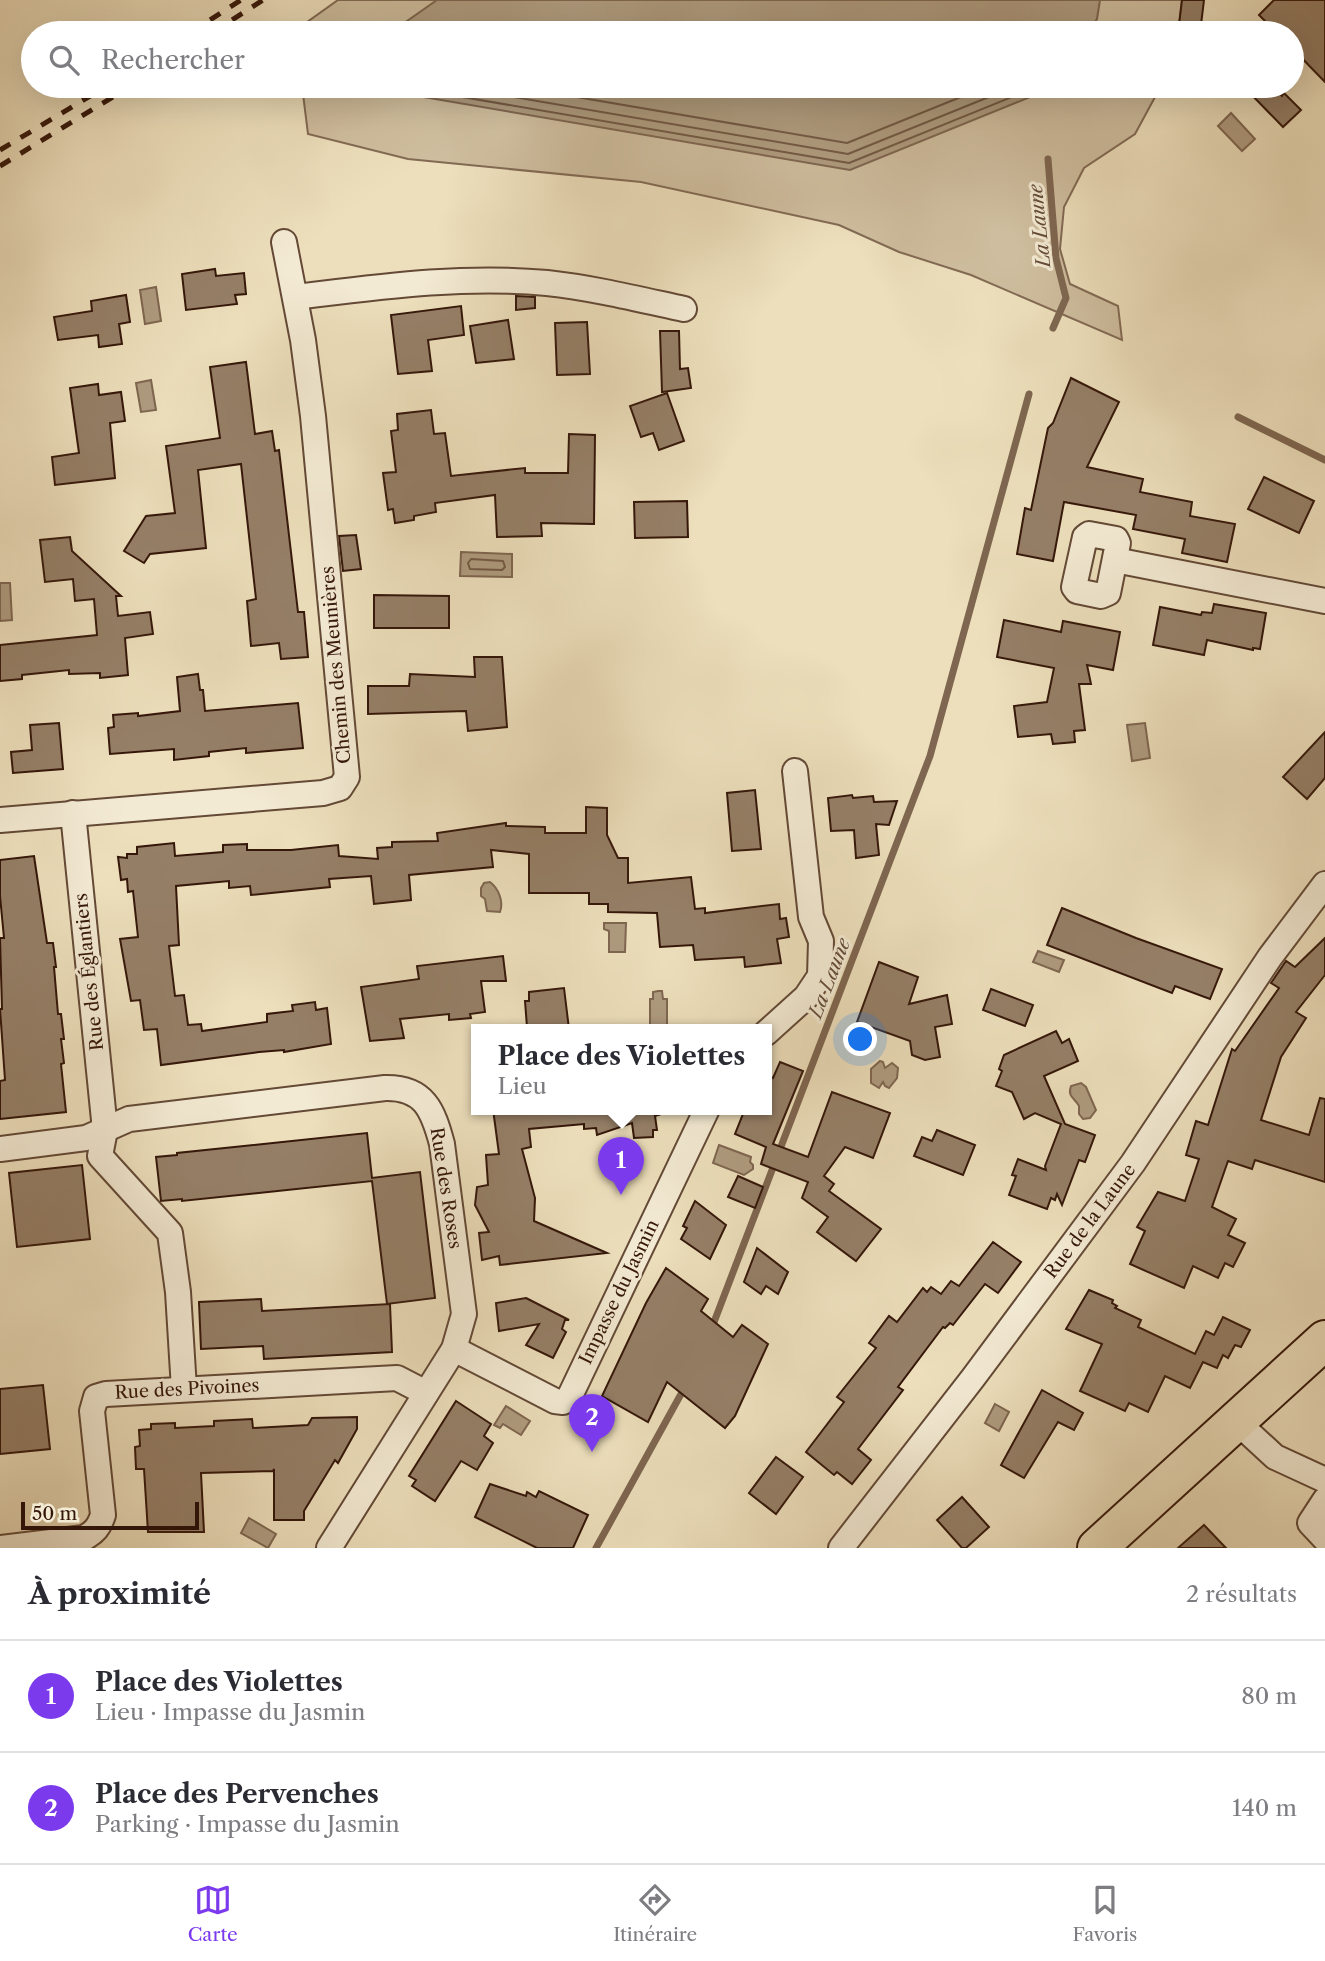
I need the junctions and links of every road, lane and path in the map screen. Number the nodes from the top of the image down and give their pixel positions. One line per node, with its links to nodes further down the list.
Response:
1 (284, 242): 2 (street, Chemin des Meunières)
2 (296, 297): 3 (street); 7 (street, Chemin des Meunières)
3 (684, 309)
4 (1115, 560): 5 (street)
5 (1325, 601)
6 (795, 771): 10 (street)
7 (73, 813): 8 (street, Chemin des Meunières); 12 (street, Rue des Églantiers)
8 (0, 820)
9 (1325, 884): 24 (street, Rue de la Laune)
10 (772, 1027)
11 (705, 1115): 15 (street, Impasse du Jasmin)
12 (106, 1130): 13 (street, Rue des Roses); 15 (street, Rue des Roses); 16 (street, Rue des Églantiers)
13 (0, 1149)
14 (1325, 1340): 18 (main road)
15 (454, 1349): 17 (street, Rue des Roses)
16 (184, 1389): 17 (street, Rue des Pivoines); 22 (street, Rue des Pivoines)
17 (426, 1393): 23 (street, Rue des Roses)
18 (1237, 1422): 19 (street); 25 (main road)
19 (1325, 1480)
20 (1325, 1500): 21 (street)
21 (1318, 1531)
22 (0, 1548)
23 (329, 1548)
24 (841, 1548)
25 (1097, 1548)

